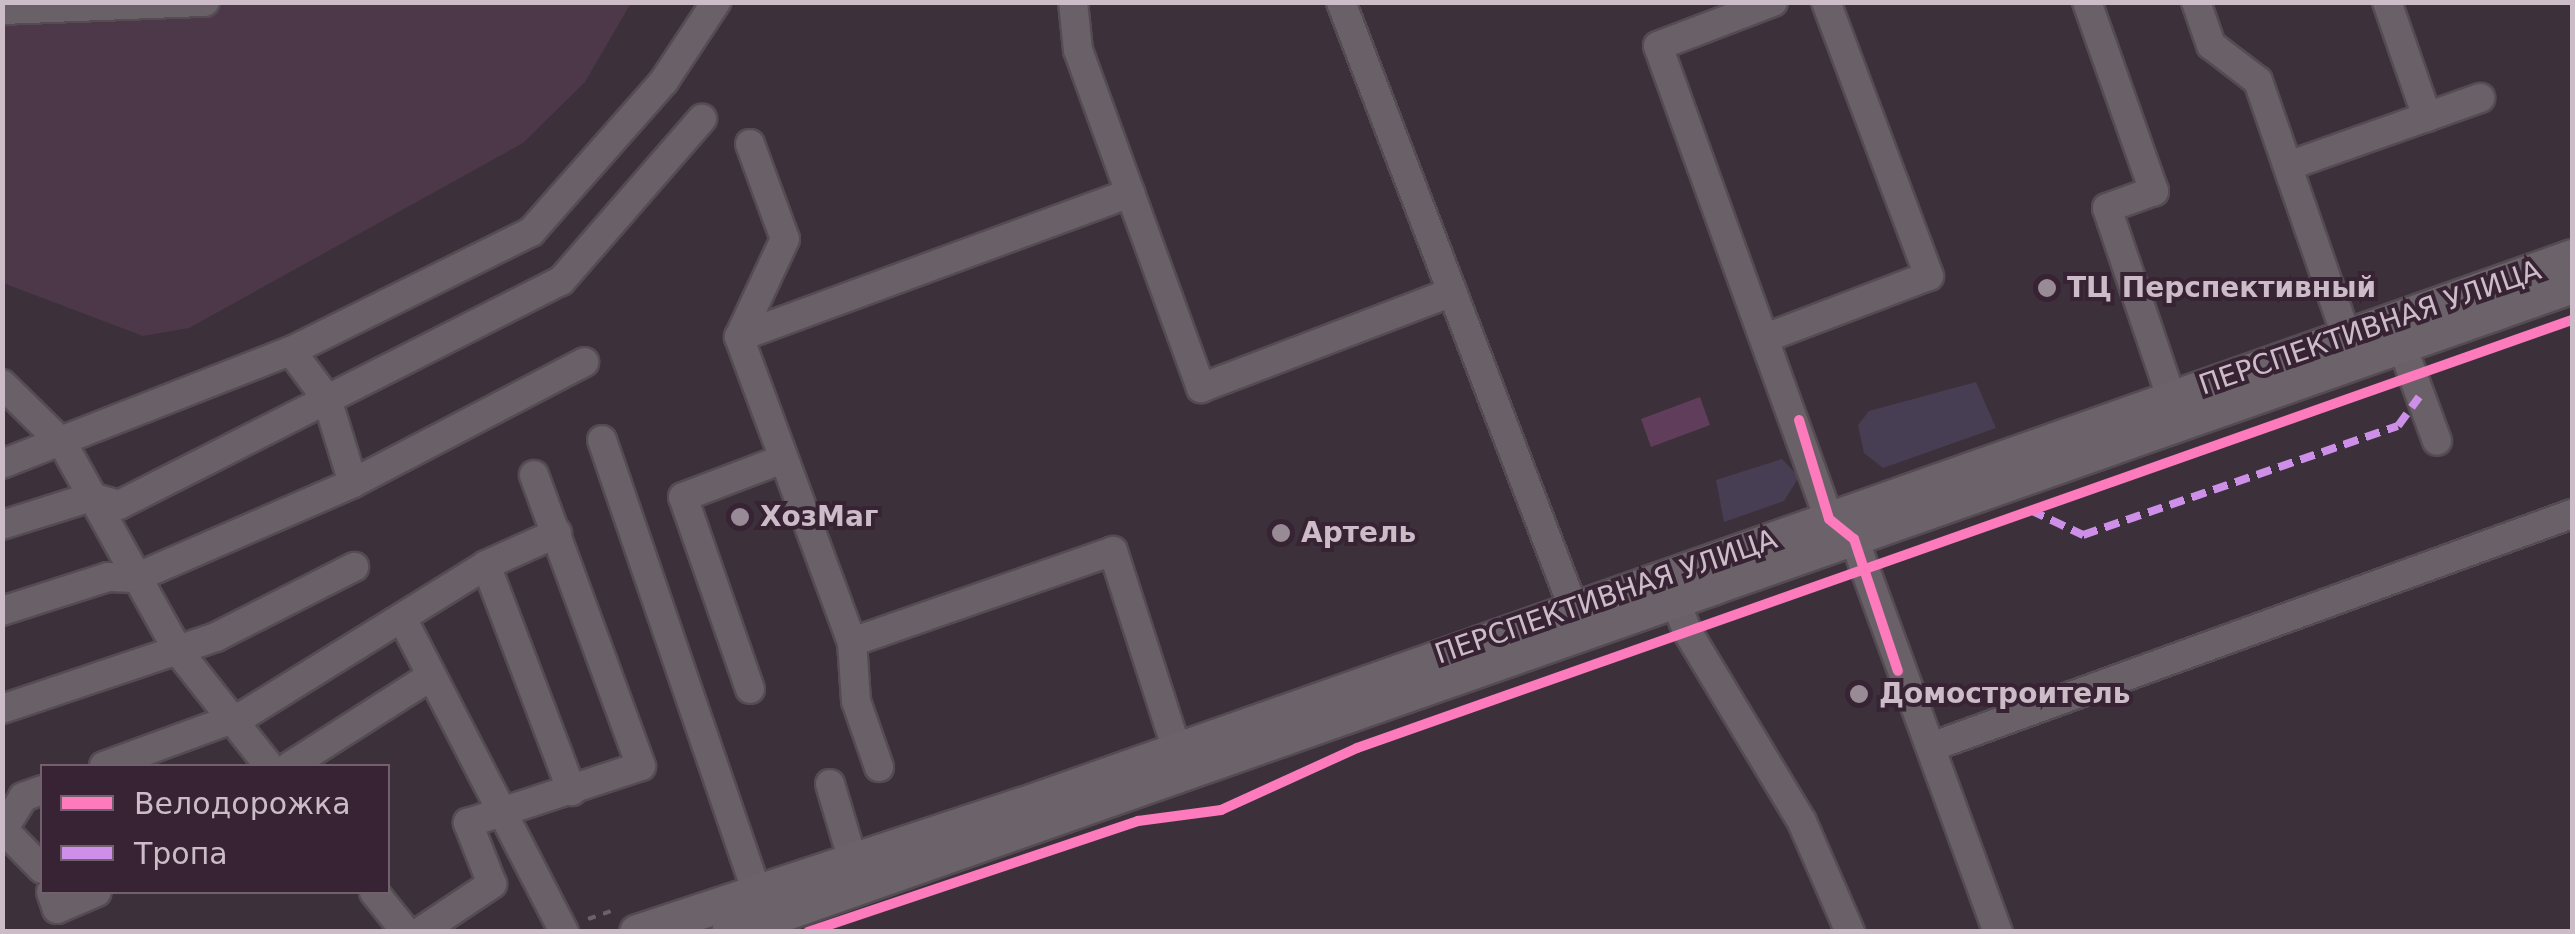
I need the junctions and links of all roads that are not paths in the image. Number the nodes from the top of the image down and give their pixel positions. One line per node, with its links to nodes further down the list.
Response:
1 (205, 2): 10 (street)
2 (716, 2): 25 (street)
3 (1073, 2): 17 (street)
4 (1341, 2): 20 (street)
5 (1773, 2): 23 (street)
6 (1826, 2): 23 (street)
7 (2087, 2): 29 (street)
8 (2196, 2): 16 (street)
9 (2387, 2): 13 (street)
10 (124, 5): 11 (street)
11 (2, 10)
12 (2480, 98): 13 (street)
13 (2427, 117): 16 (street)
14 (702, 119): 28 (street)
15 (750, 144): 22 (street)
16 (2288, 166): 24 (street)
17 (1130, 193): 20 (street); 22 (street)
18 (2572, 256): 21 (main road, ПЕРСПЕКТИВНАЯ УЛИЦА)
19 (2572, 285): 21 (main road, ПЕРСПЕКТИВНАЯ УЛИЦА)
20 (1452, 292): 48 (street)
21 (2397, 333): 24 (main road, ПЕРСПЕКТИВНАЯ УЛИЦА); 31 (street)
22 (739, 337): 33 (street)
23 (1768, 337): 40 (street)
24 (2351, 349): 29 (main road, ПЕРСПЕКТИВНАЯ УЛИЦА)
25 (291, 352): 28 (street); 32 (street)
26 (584, 362): 36 (street)
27 (5, 390): 32 (street)
28 (327, 399): 36 (street); 37 (street)
29 (2176, 411): 40 (main road, ПЕРСПЕКТИВНАЯ УЛИЦА)
30 (602, 440): 71 (street)
31 (2437, 441)
32 (63, 444): 34 (street); 37 (street)
33 (783, 460): 49 (street); 52 (street)
34 (2, 464)
35 (534, 475): 41 (street)
36 (353, 483): 44 (street)
37 (91, 496): 39 (street); 44 (street)
38 (2572, 514): 55 (street)
39 (2, 525)
40 (1842, 529): 45 (main road, ПЕРСПЕКТИВНАЯ УЛИЦА); 55 (street)
41 (557, 532): 42 (street); 63 (street)
42 (486, 565): 47 (street); 63 (street)
43 (354, 567): 50 (street)
44 (135, 578): 46 (street); 50 (street)
45 (1671, 589): 48 (main road, ПЕРСПЕКТИВНАЯ УЛИЦА); 78 (street)
46 (2, 611)
47 (402, 618): 51 (street); 54 (street)
48 (1578, 621): 56 (main road, ПЕРСПЕКТИВНАЯ УЛИЦА); 67 (main road, ПЕРСПЕКТИВНАЯ УЛИЦА)
49 (852, 642): 56 (street); 60 (street)
50 (178, 651): 53 (street); 54 (street)
51 (428, 678): 59 (street); 64 (street)
52 (750, 689)
53 (2, 709)
54 (232, 719): 57 (street); 58 (street)
55 (1931, 748): 79 (street)
56 (1178, 750): 67 (main road, ПЕРСПЕКТИВНАЯ УЛИЦА)
57 (109, 764)
58 (267, 764)
59 (293, 764)
60 (879, 767)
61 (830, 784): 67 (street)
62 (40, 791): 65 (street)
63 (572, 791): 64 (street)
64 (500, 814): 74 (street); 75 (street)
65 (3, 828): 66 (street)
66 (40, 860)
67 (857, 876): 71 (main road, ПЕРСПЕКТИВНАЯ УЛИЦА)
68 (51, 894): 69 (street)
69 (93, 894)
70 (376, 894): 73 (street)
71 (763, 907): 72 (main road, ПЕРСПЕКТИВНАЯ УЛИЦА); 77 (main road, ПЕРСПЕКТИВНАЯ УЛИЦА)
72 (674, 926): 76 (main road, ПЕРСПЕКТИВНАЯ УЛИЦА)
73 (406, 932)
74 (420, 932)
75 (564, 932)
76 (636, 932)
77 (729, 932)
78 (1850, 932)
79 (1998, 932)

